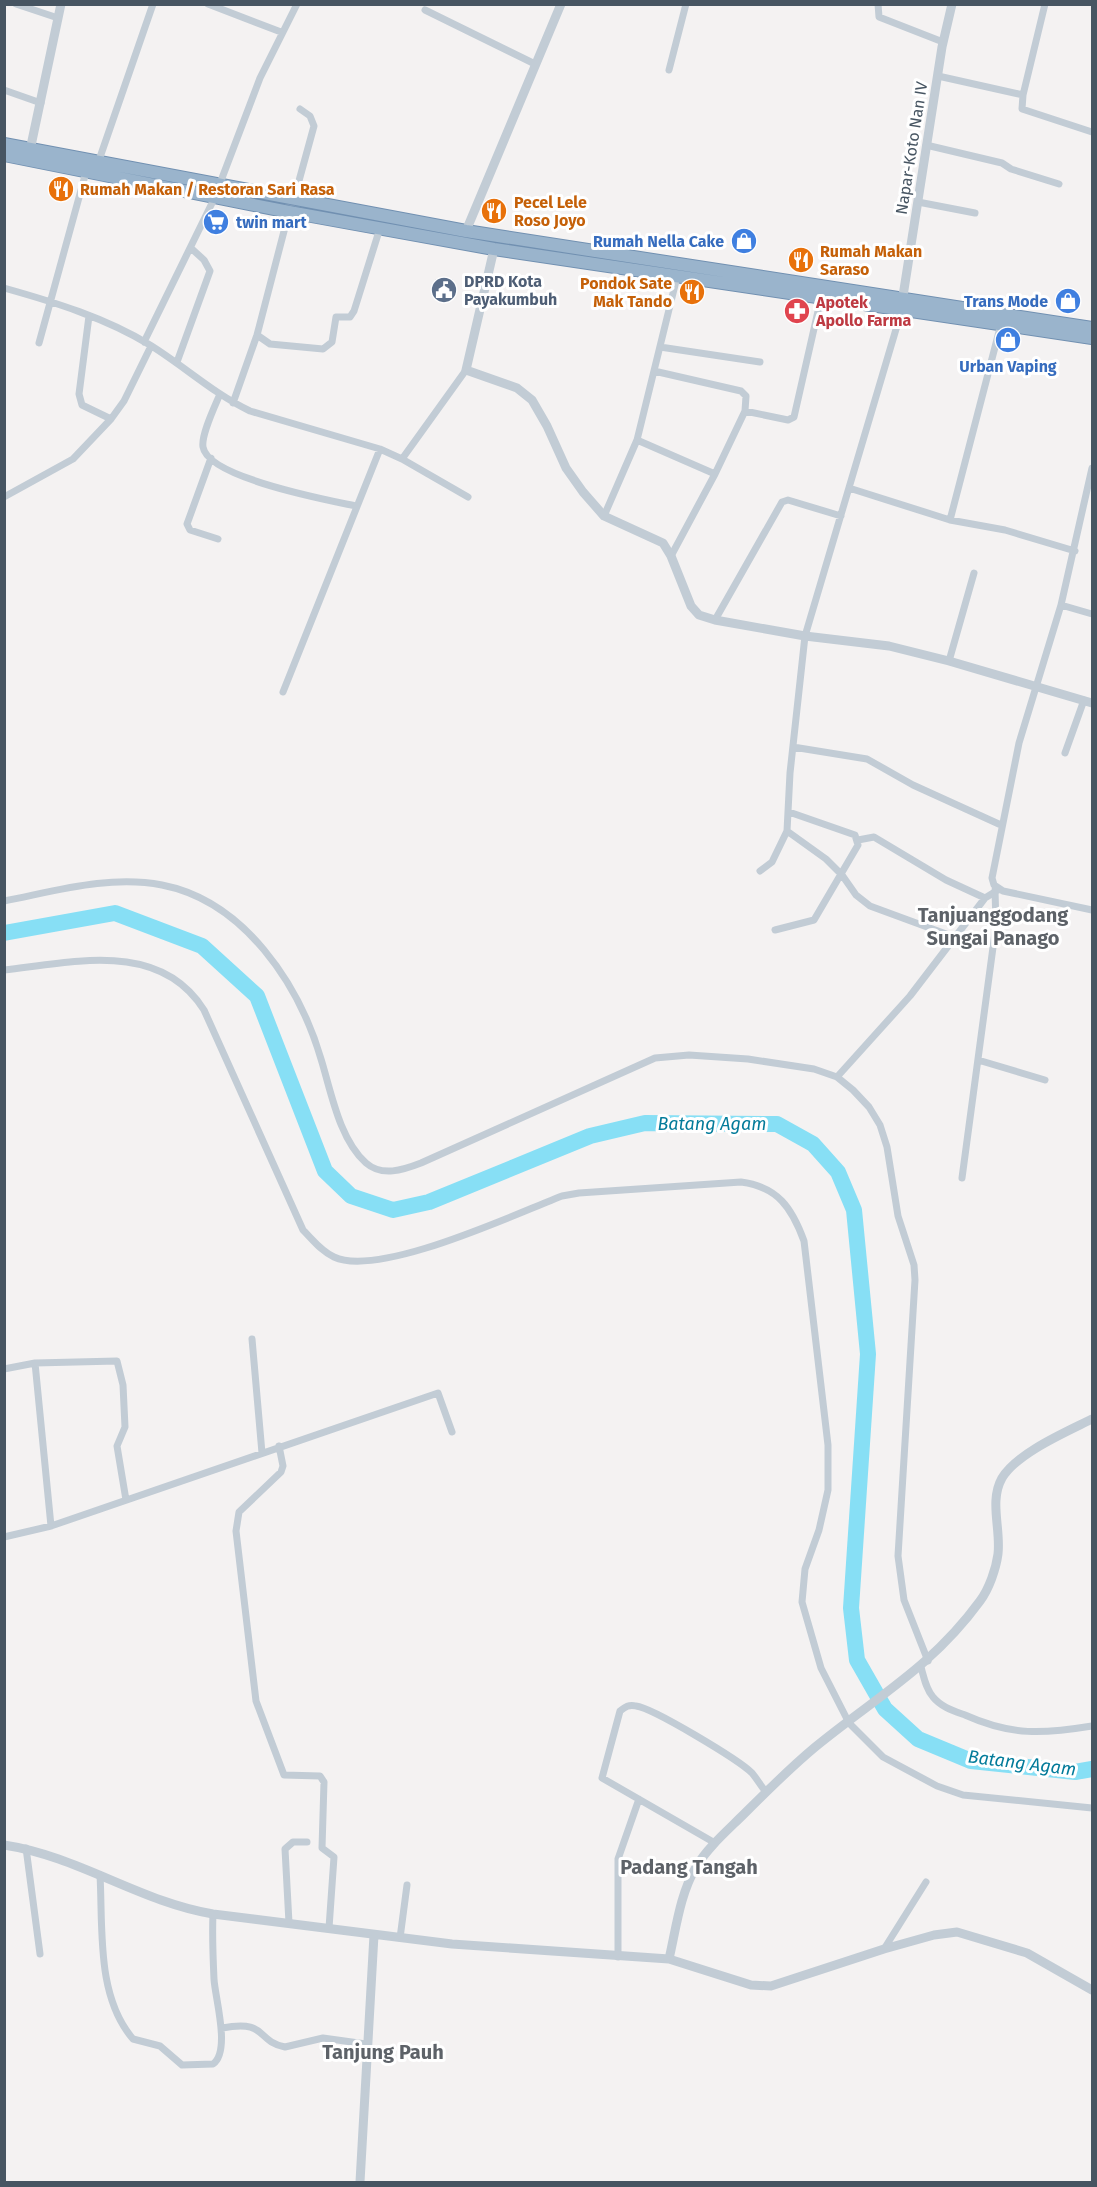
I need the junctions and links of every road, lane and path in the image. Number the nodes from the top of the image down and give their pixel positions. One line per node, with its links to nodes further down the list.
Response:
1 (16, 4): 12 (street)
2 (61, 4): 12 (street)
3 (153, 4): 27 (street)
4 (208, 4): 13 (street)
5 (297, 4): 13 (street)
6 (561, 4): 15 (street)
7 (686, 4): 16 (street)
8 (878, 4): 14 (street)
9 (952, 4): 14 (street, Napar-Koto Nan IV)
10 (1045, 4): 19 (street)
11 (425, 10): 15 (street)
12 (58, 18): 20 (street)
13 (281, 32): 30 (street)
14 (943, 42): 17 (street, Napar-Koto Nan IV)
15 (535, 64): 38 (street)
16 (669, 70)
17 (938, 76): 19 (street); 24 (street, Napar-Koto Nan IV)
18 (4, 90): 20 (street)
19 (1023, 95): 22 (street)
20 (41, 103): 25 (street)
21 (300, 109): 32 (street)
22 (1092, 132)
23 (4, 144): 25 (highway)
24 (926, 145): 29 (street); 33 (street, Napar-Koto Nan IV)
25 (29, 154): 26 (highway); 27 (highway); 28 (highway)
26 (4, 155)
27 (98, 163): 30 (highway)
28 (86, 172): 30 (highway); 48 (street)
29 (1059, 184)
30 (217, 191): 31 (highway); 34 (highway); 39 (street)
31 (263, 194): 32 (highway); 34 (highway)
32 (294, 199): 38 (highway)
33 (918, 202): 36 (street); 49 (street, Napar-Koto Nan IV)
34 (261, 206): 35 (highway)
35 (289, 212): 37 (highway); 53 (street)
36 (975, 213)
37 (380, 228): 40 (highway); 53 (street)
38 (466, 231): 41 (highway)
39 (192, 249): 55 (street); 59 (street)
40 (494, 249): 43 (highway); 61 (street)
41 (722, 269): 42 (highway); 44 (highway)
42 (764, 276): 46 (highway); 49 (highway)
43 (677, 277): 44 (highway); 58 (street)
44 (719, 283): 46 (highway)
45 (4, 288): 48 (street)
46 (762, 290): 47 (highway)
47 (821, 298): 49 (highway); 65 (street)
48 (51, 301): 50 (street); 56 (street)
49 (902, 303): 51 (highway); 52 (highway); 73 (street)
50 (89, 316): 55 (street); 66 (street)
51 (1001, 324): 54 (highway); 79 (street)
52 (1092, 328)
53 (256, 335): 64 (street)
54 (1092, 338)
55 (144, 342): 57 (street)
56 (39, 343)
57 (152, 346): 59 (street); 66 (street)
58 (660, 347): 60 (street); 62 (street)
59 (177, 362): 63 (street)
60 (760, 362)
61 (465, 370): 70 (street); 77 (street)
62 (654, 371): 65 (street); 67 (street)
63 (220, 394): 64 (street); 69 (street)
64 (232, 403): 68 (street)
65 (745, 411): 72 (street)
66 (111, 419): 74 (street)
67 (637, 440): 72 (street); 77 (street)
68 (380, 449): 70 (street); 76 (street)
69 (211, 458): 76 (street); 80 (street)
70 (402, 459): 75 (street)
71 (1092, 470): 81 (street)
72 (715, 474): 82 (street)
73 (849, 488): 78 (street); 79 (street)
74 (4, 497)
75 (468, 497)
76 (356, 506): 90 (street)
77 (604, 516): 82 (street)
78 (841, 516): 86 (street); 87 (street)
79 (950, 520): 81 (street)
80 (218, 539)
81 (1074, 551): 84 (street)
82 (671, 556): 86 (street)
83 (974, 573): 88 (street)
84 (1061, 605): 85 (street); 89 (street)
85 (1092, 614)
86 (715, 620): 87 (street)
87 (805, 636): 88 (street); 92 (street)
88 (948, 661): 89 (street)
89 (1037, 686): 91 (street); 95 (street)
90 (283, 692)
91 (1088, 702): 93 (street)
92 (792, 747): 94 (street); 95 (street)
93 (1065, 753)
94 (789, 812): 96 (street); 97 (street)
95 (1001, 825): 100 (street)
96 (787, 831): 98 (street); 99 (street)
97 (858, 840): 99 (street); 101 (street)
98 (760, 871)
99 (843, 875): 104 (street); 105 (street)
100 (999, 891): 101 (street); 103 (street); 107 (street)
101 (985, 898): 105 (street)
102 (4, 901): 108 (street)
103 (1092, 910)
104 (775, 930)
105 (957, 938): 108 (street)
106 (4, 970): 122 (street)
107 (978, 1060): 109 (street); 110 (street)
108 (837, 1077): 121 (street)
109 (1045, 1080)
110 (962, 1178)
111 (252, 1339): 117 (street)
112 (35, 1363): 113 (street); 118 (street); 119 (street)
113 (4, 1369)
114 (1092, 1419): 121 (street)
115 (452, 1432): 116 (street)
116 (279, 1446): 117 (street); 136 (street)
117 (262, 1453): 118 (street)
118 (126, 1500): 119 (street)
119 (51, 1526): 120 (street)
120 (4, 1537)
121 (924, 1664): 122 (street); 123 (street)
122 (849, 1723): 124 (street); 126 (street)
123 (1092, 1726)
124 (766, 1792): 125 (street); 128 (street)
125 (639, 1799): 128 (street); 141 (street)
126 (1092, 1808)
127 (307, 1842): 135 (street)
128 (715, 1843): 142 (street)
129 (4, 1845): 130 (street)
130 (26, 1848): 131 (street); 140 (street)
131 (100, 1875): 134 (street); 144 (street)
132 (926, 1882): 139 (street)
133 (407, 1885): 138 (street)
134 (213, 1914): 135 (street); 144 (street)
135 (289, 1923): 136 (street)
136 (329, 1928): 137 (street)
137 (374, 1935): 138 (street); 145 (street)
138 (400, 1938): 141 (street)
139 (884, 1948): 142 (street); 143 (street)
140 (40, 1954)
141 (618, 1956): 142 (street)
142 (669, 1959)
143 (1092, 1990)
144 (222, 2028): 145 (street)
145 (366, 2044): 146 (street)
146 (360, 2182)

